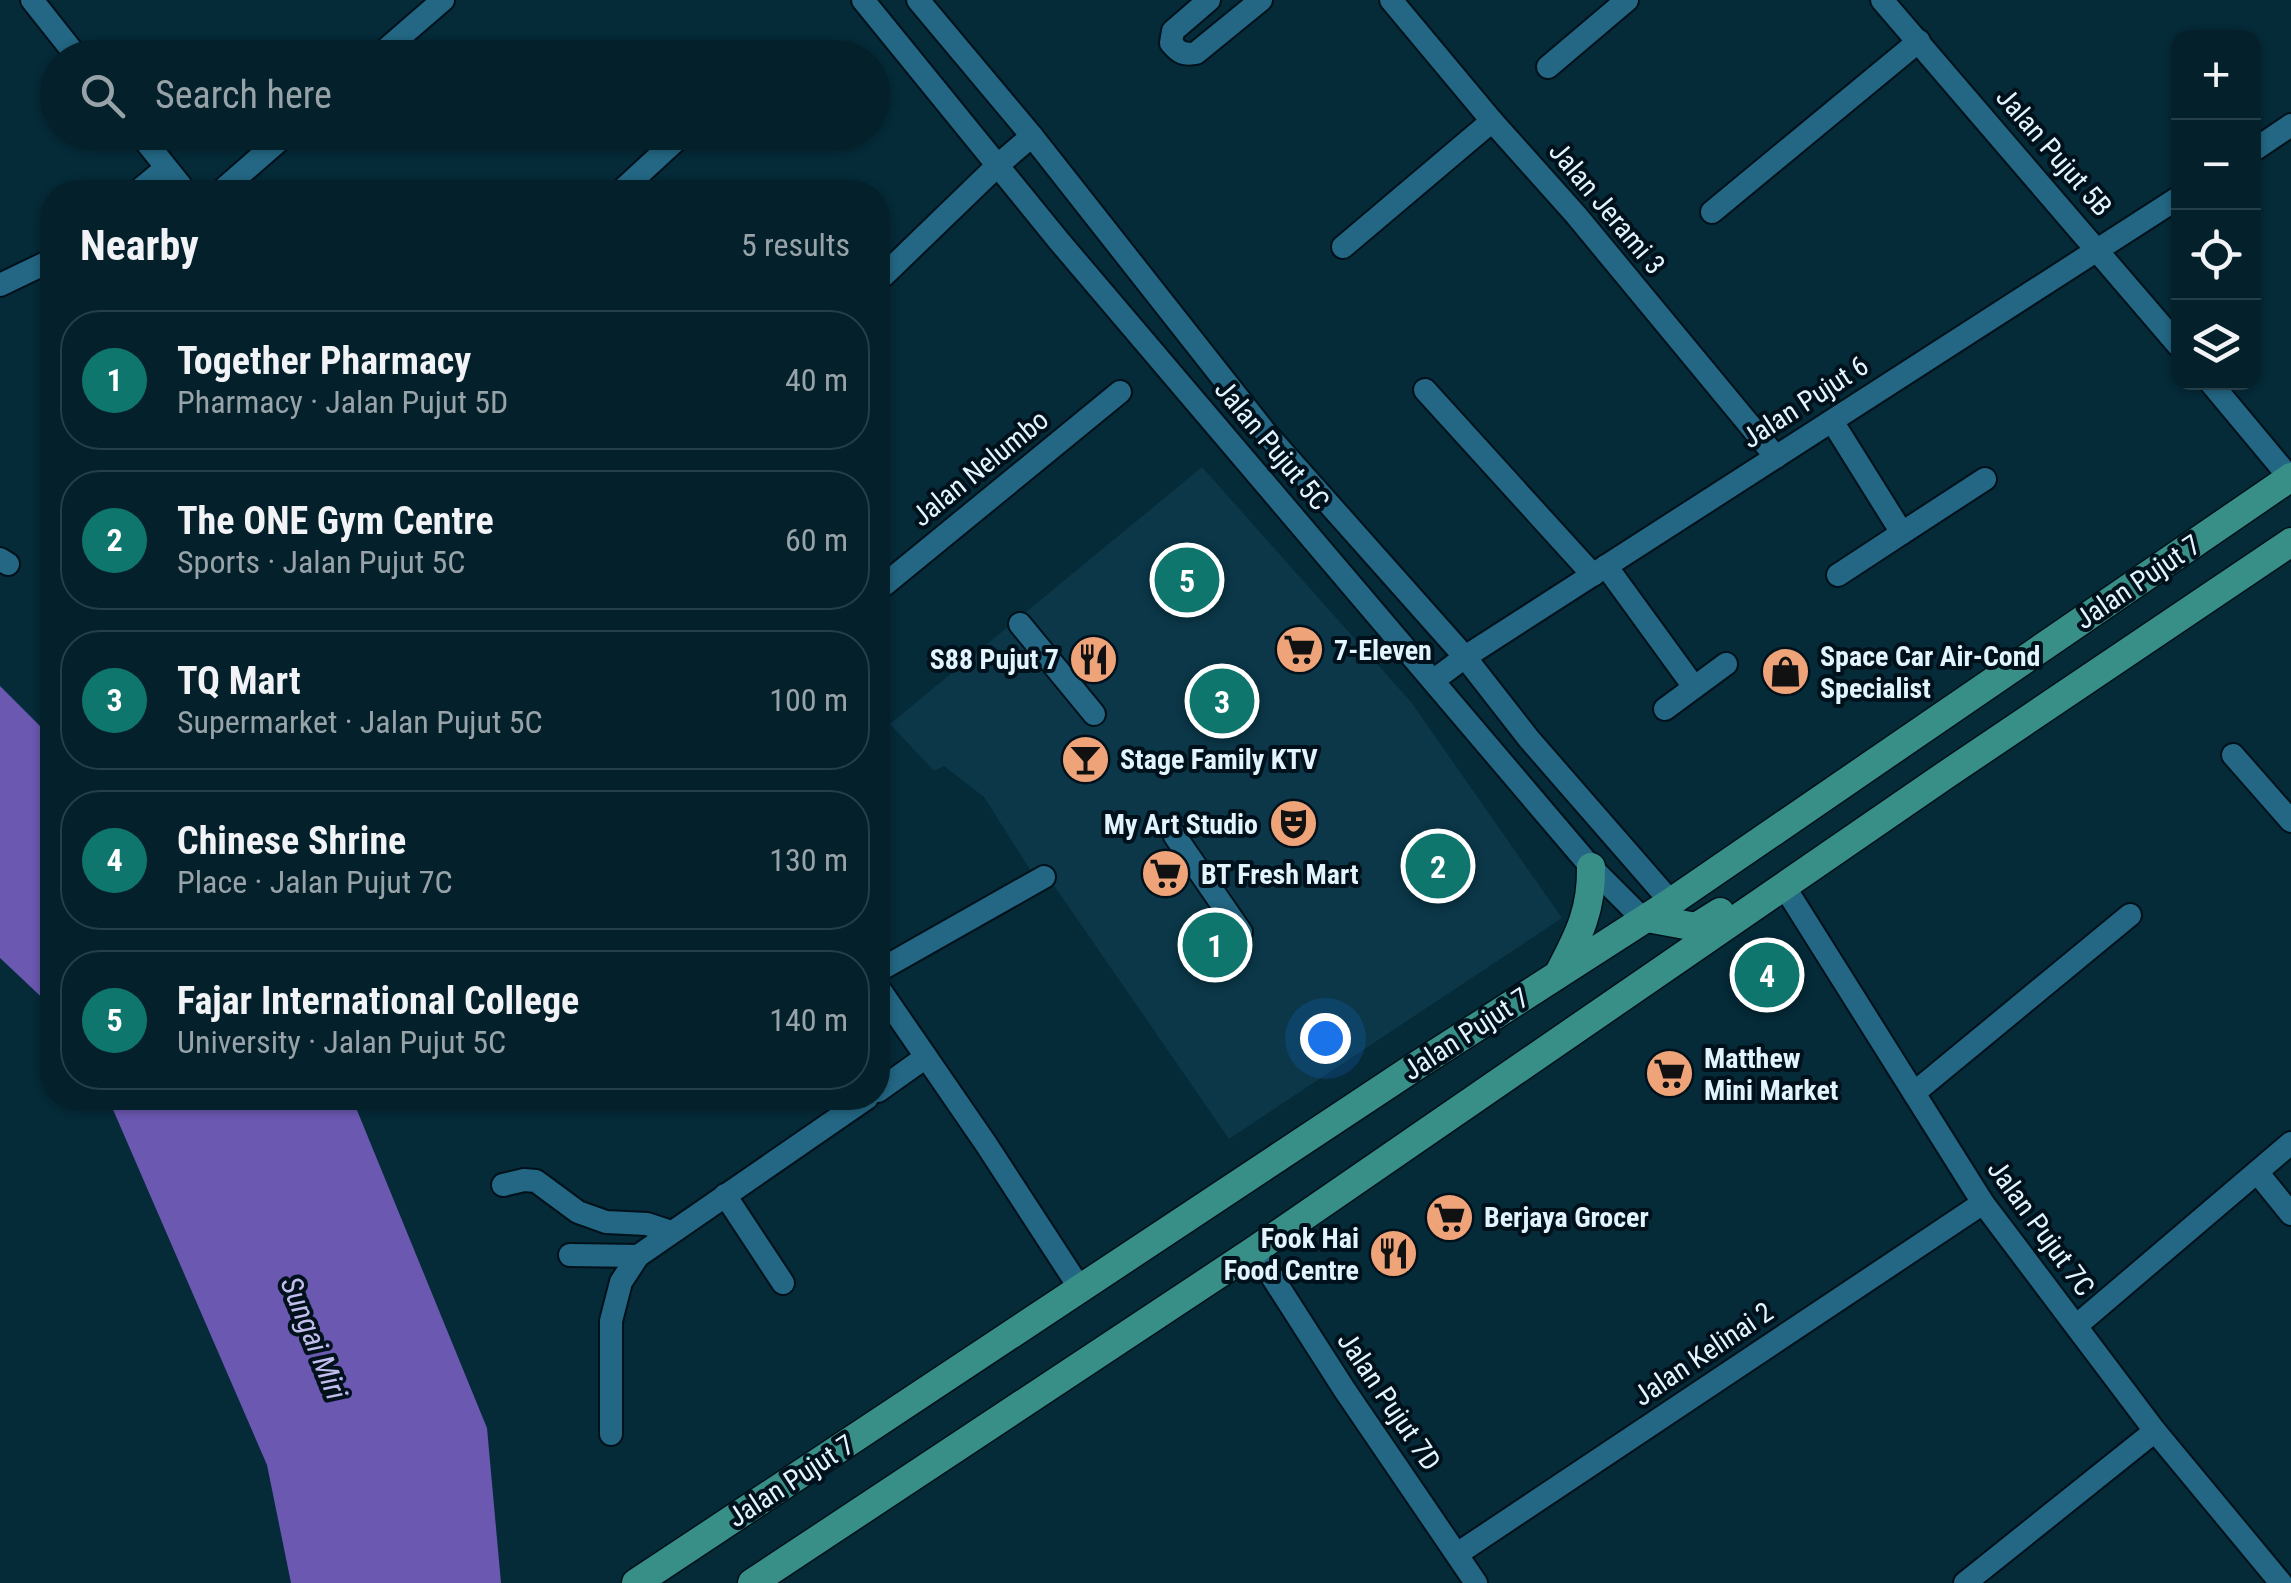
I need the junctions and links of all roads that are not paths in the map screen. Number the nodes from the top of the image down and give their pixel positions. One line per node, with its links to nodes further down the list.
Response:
1 (443, 0): 11 (street)
2 (863, 0): 21 (street, Jalan Pujut 5C)
3 (918, 0): 16 (street, Jalan Pujut 5C)
4 (1209, 0): 5 (street)
5 (1261, 0)
6 (1391, 0): 14 (street, Jalan Jerami 3)
7 (1627, 0): 13 (street)
8 (1888, 2): 12 (street, Jalan Pujut 5B)
9 (40, 3): 10 (street)
10 (66, 40)
11 (397, 40)
12 (1918, 41): 28 (street); 30 (street, Jalan Pujut 5B)
13 (1548, 68)
14 (1492, 121): 29 (street); 41 (street, Jalan Jerami 3)
15 (2291, 126): 17 (street)
16 (1032, 136): 21 (street); 39 (street, Jalan Pujut 5C)
17 (2261, 145)
18 (152, 150): 22 (street)
19 (269, 150): 25 (street)
20 (666, 150): 26 (street)
21 (998, 166): 32 (street); 40 (street, Jalan Pujut 5C)
22 (166, 168): 23 (street); 24 (street)
23 (152, 180)
24 (176, 180)
25 (234, 180)
26 (633, 180)
27 (2171, 203): 30 (street, Jalan Pujut 6)
28 (1712, 212)
29 (1343, 247)
30 (2099, 250): 34 (street, Jalan Pujut 5B); 38 (street, Jalan Pujut 6)
31 (40, 266): 33 (street)
32 (890, 270)
33 (0, 285)
34 (2171, 337)
35 (1426, 390): 46 (street)
36 (2217, 390): 42 (street)
37 (1120, 392): 48 (street, Jalan Nelumbo)
38 (1832, 420): 41 (street, Jalan Pujut 6); 44 (street)
39 (1265, 432): 40 (street); 50 (street, Jalan Pujut 5C)
40 (1240, 454): 52 (street, Jalan Pujut 5C)
41 (1776, 457): 46 (street, Jalan Pujut 6)
42 (2291, 478): 65 (main road, Jalan Pujut 7)
43 (1984, 479): 44 (street)
44 (1902, 533): 47 (street)
45 (2291, 542): 59 (main road, Jalan Pujut 7)
46 (1600, 570): 50 (street, Jalan Pujut 6); 53 (street)
47 (1838, 575)
48 (890, 580)
49 (1020, 624): 55 (street)
50 (1464, 657): 52 (street, Jalan Pujut 6); 56 (street, Jalan Pujut 5C)
51 (1726, 664): 53 (street)
52 (1434, 680): 58 (street, Jalan Pujut 5C)
53 (1694, 687): 54 (street)
54 (1664, 709)
55 (1094, 714)
56 (1529, 738): 58 (street); 65 (street, Jalan Pujut 5C)
57 (2233, 755): 60 (street)
58 (1503, 762): 62 (street, Jalan Pujut 5C)
59 (1947, 774): 64 (main road, Jalan Pujut 7); 67 (main road)
60 (2291, 821)
61 (1174, 836): 68 (street)
62 (1591, 867): 67 (street, Jalan Pujut 5C); 70 (main road)
63 (1044, 877): 69 (street)
64 (1784, 886): 74 (street, Jalan Pujut 7C); 83 (main road, Jalan Pujut 7)
65 (1671, 902): 67 (main road, Jalan Pujut 7)
66 (2130, 915): 74 (street)
67 (1647, 918): 70 (main road, Jalan Pujut 7)
68 (1240, 932)
69 (890, 964)
70 (1560, 973): 87 (main road, Jalan Pujut 7)
71 (890, 1004): 72 (street)
72 (926, 1057): 73 (street); 87 (street)
73 (890, 1082)
74 (1914, 1093): 80 (street, Jalan Pujut 7C)
75 (849, 1110): 79 (street)
76 (2291, 1143): 77 (street)
77 (2257, 1172): 81 (street); 88 (street)
78 (503, 1186): 82 (street)
79 (725, 1195): 82 (street); 86 (street)
80 (1982, 1203): 88 (street, Jalan Pujut 7C); 91 (street, Jalan Kelinai 2)
81 (2291, 1214)
82 (671, 1232): 85 (street)
83 (1254, 1250): 91 (street, Jalan Pujut 7D); 93 (main road, Jalan Pujut 7)
84 (570, 1255): 85 (street)
85 (638, 1256): 90 (street)
86 (783, 1282)
87 (1081, 1290): 92 (main road, Jalan Pujut 7)
88 (2076, 1326): 89 (street, Jalan Pujut 7C)
89 (2155, 1430): 95 (street); 96 (street, Jalan Pujut 7C)
90 (611, 1434)
91 (1457, 1554): 94 (street, Jalan Pujut 7D)
92 (636, 1583)
93 (752, 1583)
94 (1476, 1583)
95 (1965, 1583)
96 (2281, 1583)

